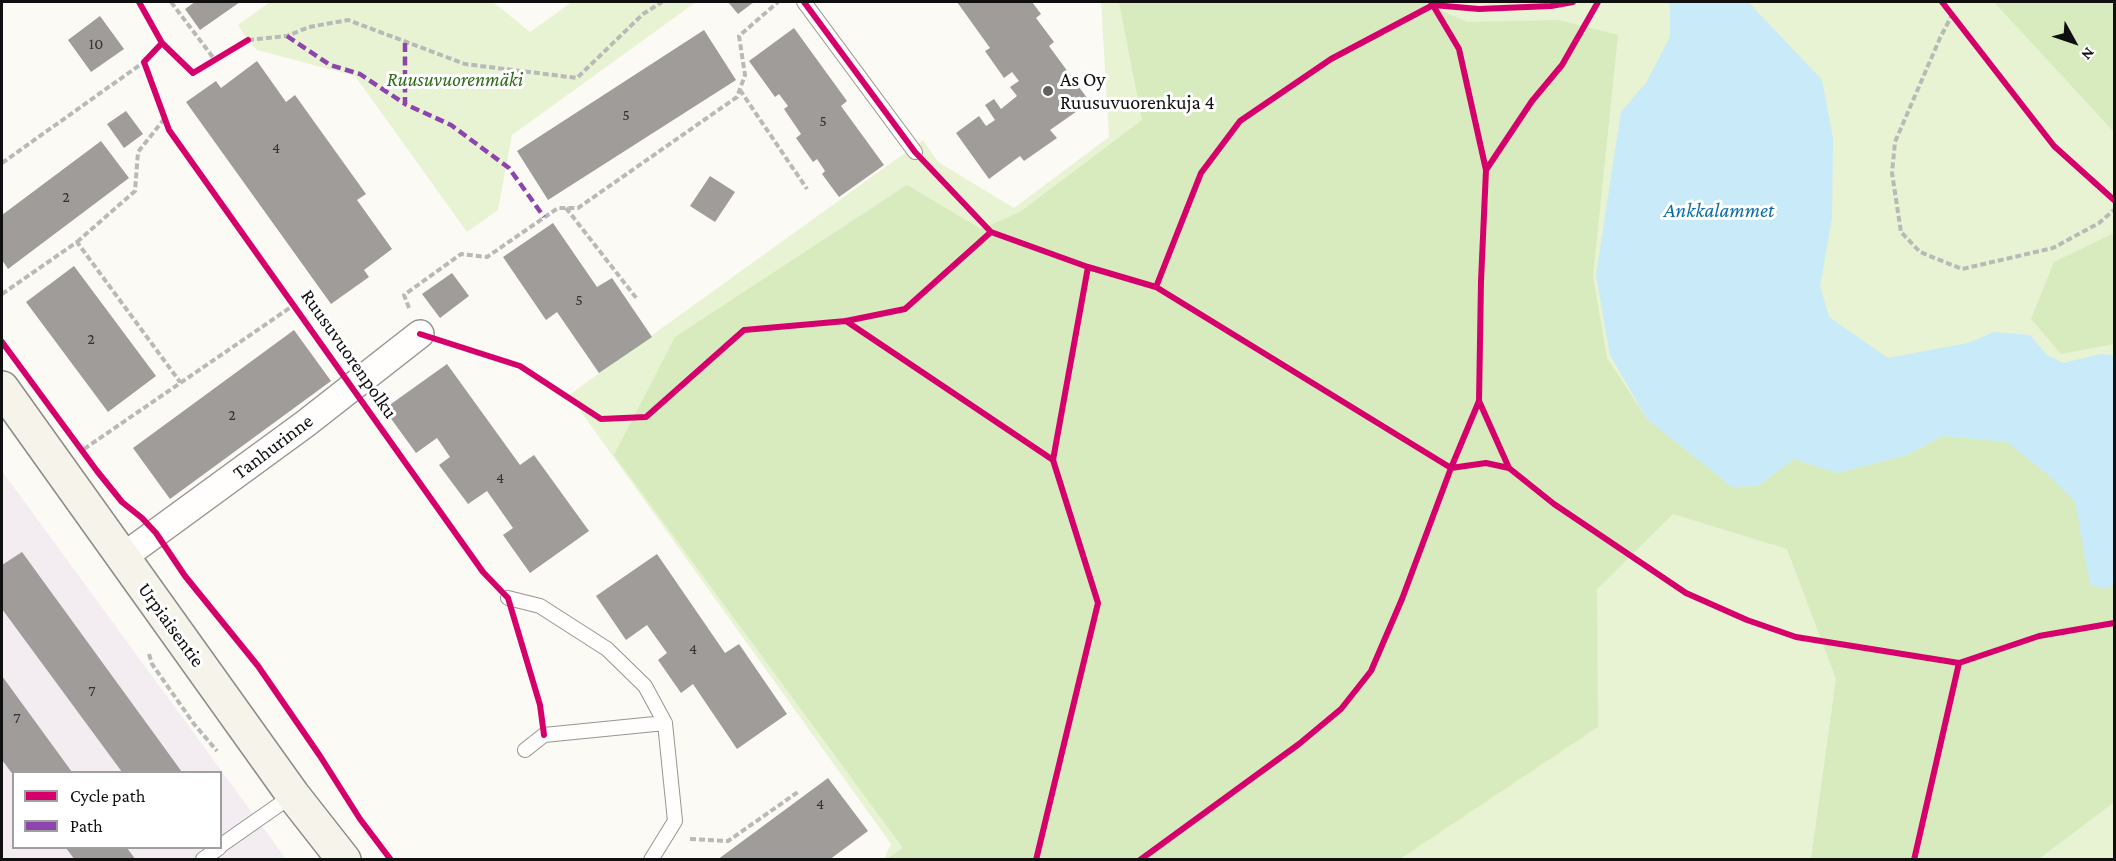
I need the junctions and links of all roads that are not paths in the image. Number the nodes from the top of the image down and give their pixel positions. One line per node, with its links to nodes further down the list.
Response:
1 (804, 2): 2 (lane)
2 (915, 152)
3 (420, 334): 5 (street, Tanhurinne)
4 (2, 388): 5 (main road, Urpiaisentie)
5 (123, 557): 9 (main road, Urpiaisentie)
6 (508, 598): 7 (lane)
7 (665, 723): 8 (lane); 14 (lane)
8 (525, 750)
9 (293, 795): 10 (lane); 13 (main road, Urpiaisentie)
10 (222, 846)
11 (217, 849): 12 (lane)
12 (203, 859)
13 (344, 860)
14 (651, 860)

